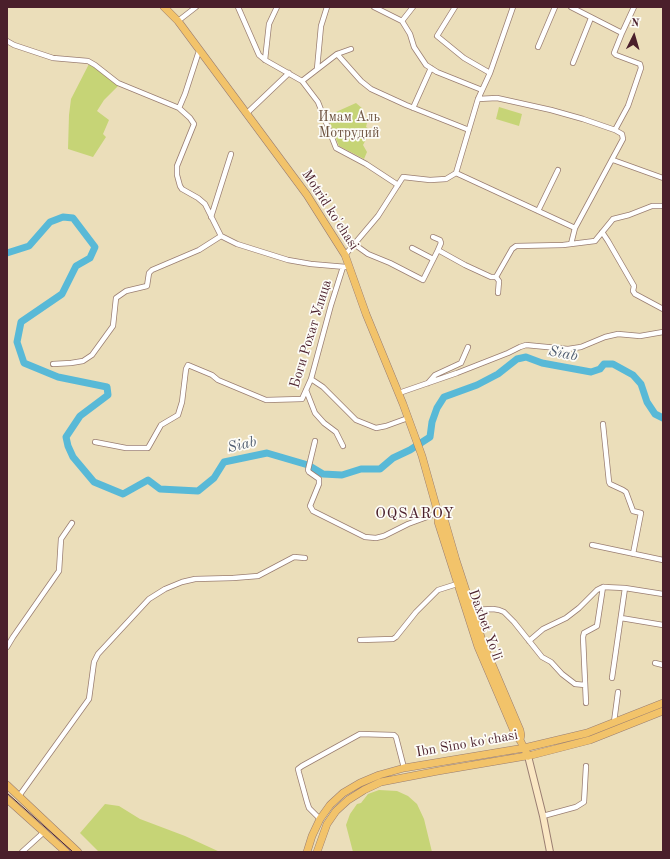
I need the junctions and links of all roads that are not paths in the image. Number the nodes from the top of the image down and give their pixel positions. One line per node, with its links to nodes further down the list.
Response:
1 (164, 7): 14 (main road, Motrid ko'chasi)
2 (196, 7): 14 (street)
3 (238, 7): 22 (street)
4 (277, 7): 22 (street)
5 (327, 7): 25 (street)
6 (374, 7): 15 (street)
7 (413, 7): 15 (street)
8 (455, 7): 27 (street)
9 (513, 7): 27 (street)
10 (555, 7): 18 (street)
11 (571, 7): 13 (street)
12 (634, 7): 16 (street)
13 (591, 18): 16 (street); 23 (street)
14 (178, 20): 20 (main road, Motrid ko'chasi)
15 (402, 21): 24 (street)
16 (622, 33): 35 (street)
17 (7, 41): 31 (street)
18 (538, 47)
19 (351, 49): 21 (street)
20 (200, 50): 31 (street); 33 (main road, Motrid ko'chasi)
21 (336, 54): 25 (street); 32 (street)
22 (264, 60): 26 (street)
23 (573, 63)
24 (431, 68): 29 (street); 32 (street)
25 (317, 69): 28 (street)
26 (289, 73): 28 (street); 33 (street)
27 (490, 73): 29 (street)
28 (302, 81): 41 (street)
29 (482, 90): 30 (street)
30 (478, 99): 34 (street); 35 (street)
31 (179, 108): 44 (street)
32 (414, 108): 34 (street)
33 (246, 114): 53 (main road, Motrid ko'chasi)
34 (469, 130): 39 (street)
35 (615, 130): 37 (street)
36 (231, 154): 44 (street)
37 (613, 160): 40 (street); 45 (street)
38 (558, 170): 43 (street)
39 (456, 173): 41 (street); 43 (street)
40 (663, 178)
41 (398, 185): 49 (street)
42 (663, 206): 46 (street)
43 (538, 211): 45 (street)
44 (211, 216): 47 (street)
45 (575, 228): 50 (street)
46 (602, 232): 50 (street); 58 (street)
47 (221, 236): 55 (street); 61 (street)
48 (433, 237): 52 (street)
49 (354, 244): 53 (street); 54 (street)
50 (571, 244): 56 (street)
51 (412, 248): 54 (street)
52 (438, 250): 54 (street); 56 (street)
53 (345, 255): 55 (main road, Motrid ko'chasi)
54 (433, 259)
55 (346, 267): 62 (street, Боги Рохат Улица); 65 (main road, Motrid ko'chasi)
56 (496, 277): 57 (street)
57 (498, 293)
58 (663, 310)
59 (663, 332): 63 (street)
60 (468, 347): 63 (street)
61 (53, 364)
62 (311, 379): 64 (street, Боги Рохат Улица); 66 (street)
63 (427, 384): 65 (street)
64 (306, 390): 69 (street, Боги Рохат Улица); 70 (street)
65 (399, 393): 66 (main road, Motrid ko'chasi)
66 (408, 418): 71 (main road, Motrid ko'chasi)
67 (604, 424): 75 (street)
68 (315, 441): 72 (street)
69 (96, 442)
70 (343, 446)
71 (422, 456): 72 (main road, Daxbet Yo'li)
72 (438, 513): 78 (main road, Daxbet Yo'li); 82 (main road, Daxbet Yo'li)
73 (72, 523): 87 (street)
74 (592, 545): 75 (street)
75 (633, 554): 77 (street)
76 (305, 558): 103 (street)
77 (663, 560)
78 (457, 584): 85 (street); 97 (main road, Daxbet Yo'li)
79 (603, 587): 80 (street); 86 (street); 91 (street)
80 (625, 588): 81 (street); 83 (street)
81 (663, 594)
82 (472, 610): 86 (street); 97 (main road, Daxbet Yo'li)
83 (621, 618): 84 (street); 90 (street)
84 (663, 625)
85 (360, 640)
86 (529, 640): 91 (street)
87 (7, 647)
88 (655, 663): 89 (street)
89 (663, 665)
90 (612, 678)
91 (585, 685): 93 (street)
92 (618, 692): 96 (street)
93 (586, 703)
94 (663, 703): 96 (main road, Ibn Sino ko'chasi)
95 (663, 711): 99 (main road, Ibn Sino ko'chasi)
96 (614, 722): 98 (main road, Ibn Sino ko'chasi)
97 (520, 740): 98 (main road, Daxbet Yo'li)
98 (524, 748): 99 (main road, Daxbet Yo'li); 101 (main road, Ibn Sino ko'chasi)
99 (528, 756): 105 (main road); 112 (main road, Ibn Sino ko'chasi)
100 (586, 766): 105 (street)
101 (404, 768): 106 (main road, Ibn Sino ko'chasi); 106 (street)
102 (7, 785): 103 (main road)
103 (19, 796): 110 (main road)
104 (7, 799): 107 (main road)
105 (543, 816): 113 (main road)
106 (320, 819): 111 (main road, Ibn Sino ko'chasi)
107 (44, 832): 108 (street); 109 (main road)
108 (22, 852)
109 (66, 852)
110 (78, 852)
111 (308, 852)
112 (317, 852)
113 (550, 852)

